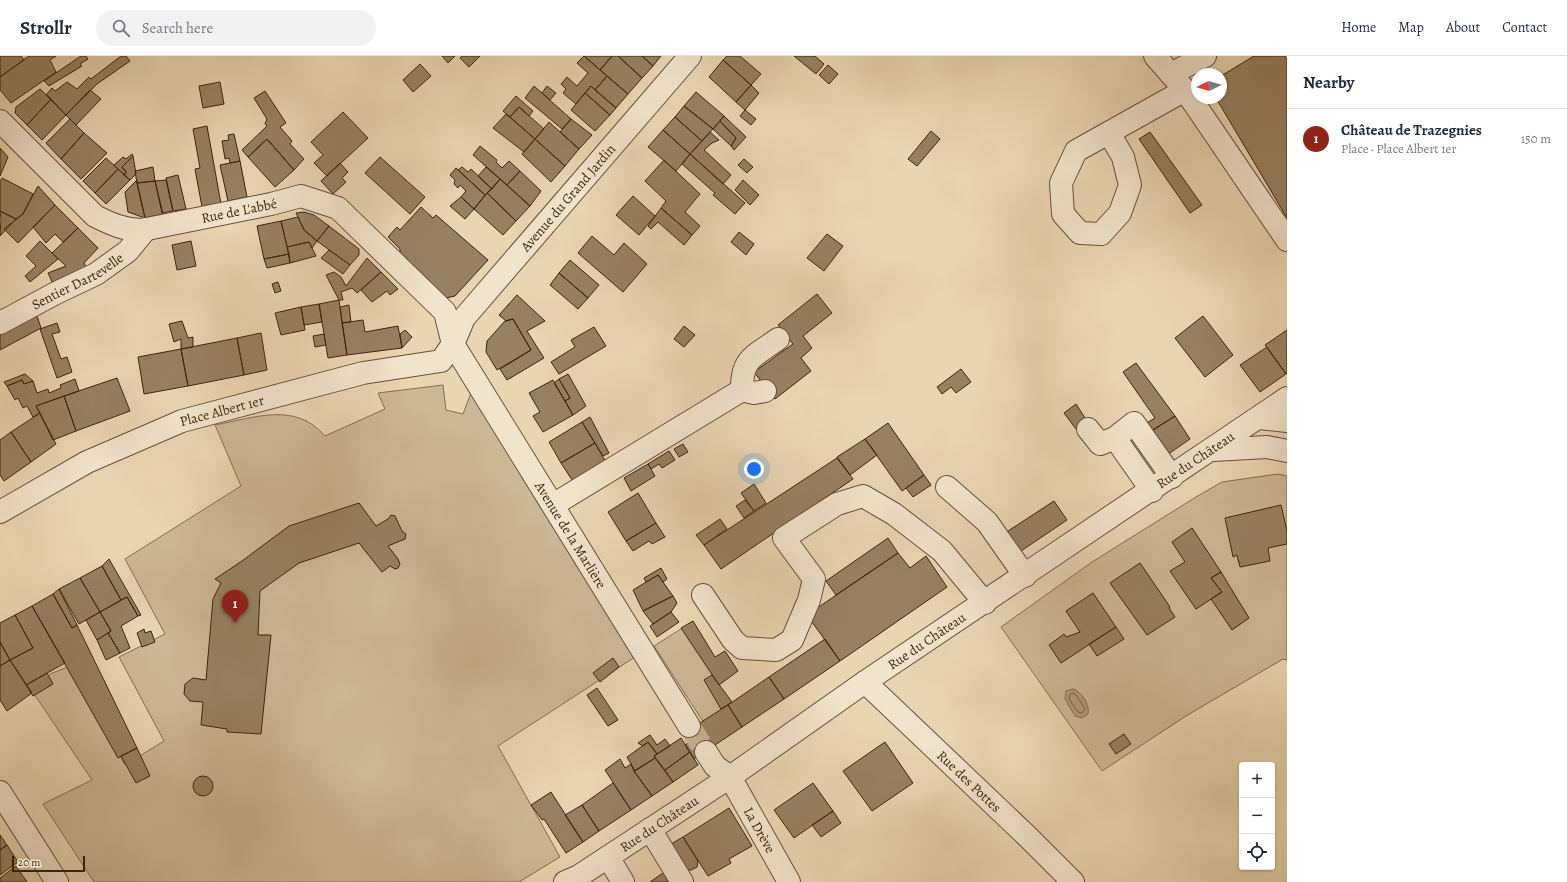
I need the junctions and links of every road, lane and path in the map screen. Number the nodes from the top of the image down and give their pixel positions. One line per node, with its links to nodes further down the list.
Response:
1 (690, 56): 12 (street, Avenue du Grand Jardin)
2 (1155, 56): 4 (street)
3 (1205, 56): 4 (street)
4 (1171, 74): 5 (street)
5 (1185, 90): 7 (street); 9 (street)
6 (0, 121): 8 (street, Rue de L'abbé)
7 (1109, 133)
8 (146, 229): 10 (street, Sentier Dartevelle); 12 (street, Rue de L'abbé)
9 (1287, 240)
10 (0, 323)
11 (778, 339): 13 (street)
12 (453, 344): 25 (street, Avenue de la Marlière); 26 (street, Place Albert 1er)
13 (742, 390): 14 (street); 25 (street)
14 (765, 391)
15 (1287, 398): 16 (street, Rue du Château)
16 (1259, 418): 17 (street); 20 (street, Rue du Château)
17 (1287, 420)
18 (1088, 429): 19 (street)
19 (1115, 438): 22 (street); 24 (street)
20 (1212, 450): 21 (street); 22 (street, Rue du Château)
21 (1287, 451)
22 (1172, 477): 24 (street, Rue du Château)
23 (947, 487): 27 (street)
24 (1152, 491): 27 (street, Rue du Château)
25 (553, 505): 31 (street, Avenue de la Marlière)
26 (0, 512)
27 (1025, 576): 29 (street, Rue du Château)
28 (703, 595): 29 (street)
29 (985, 603): 30 (street, Rue du Château)
30 (865, 682): 33 (street, Rue du Château); 42 (street, Rue des Pottes)
31 (689, 726)
32 (706, 752): 33 (street)
33 (730, 777): 35 (street, Rue du Château); 41 (street, La Drève)
34 (0, 792): 37 (street)
35 (650, 829): 36 (street, Rue du Château); 40 (street)
36 (608, 857): 38 (street, Rue du Château); 39 (street)
37 (57, 882)
38 (565, 882)
39 (623, 882)
40 (682, 882)
41 (789, 882)
42 (1073, 882)

